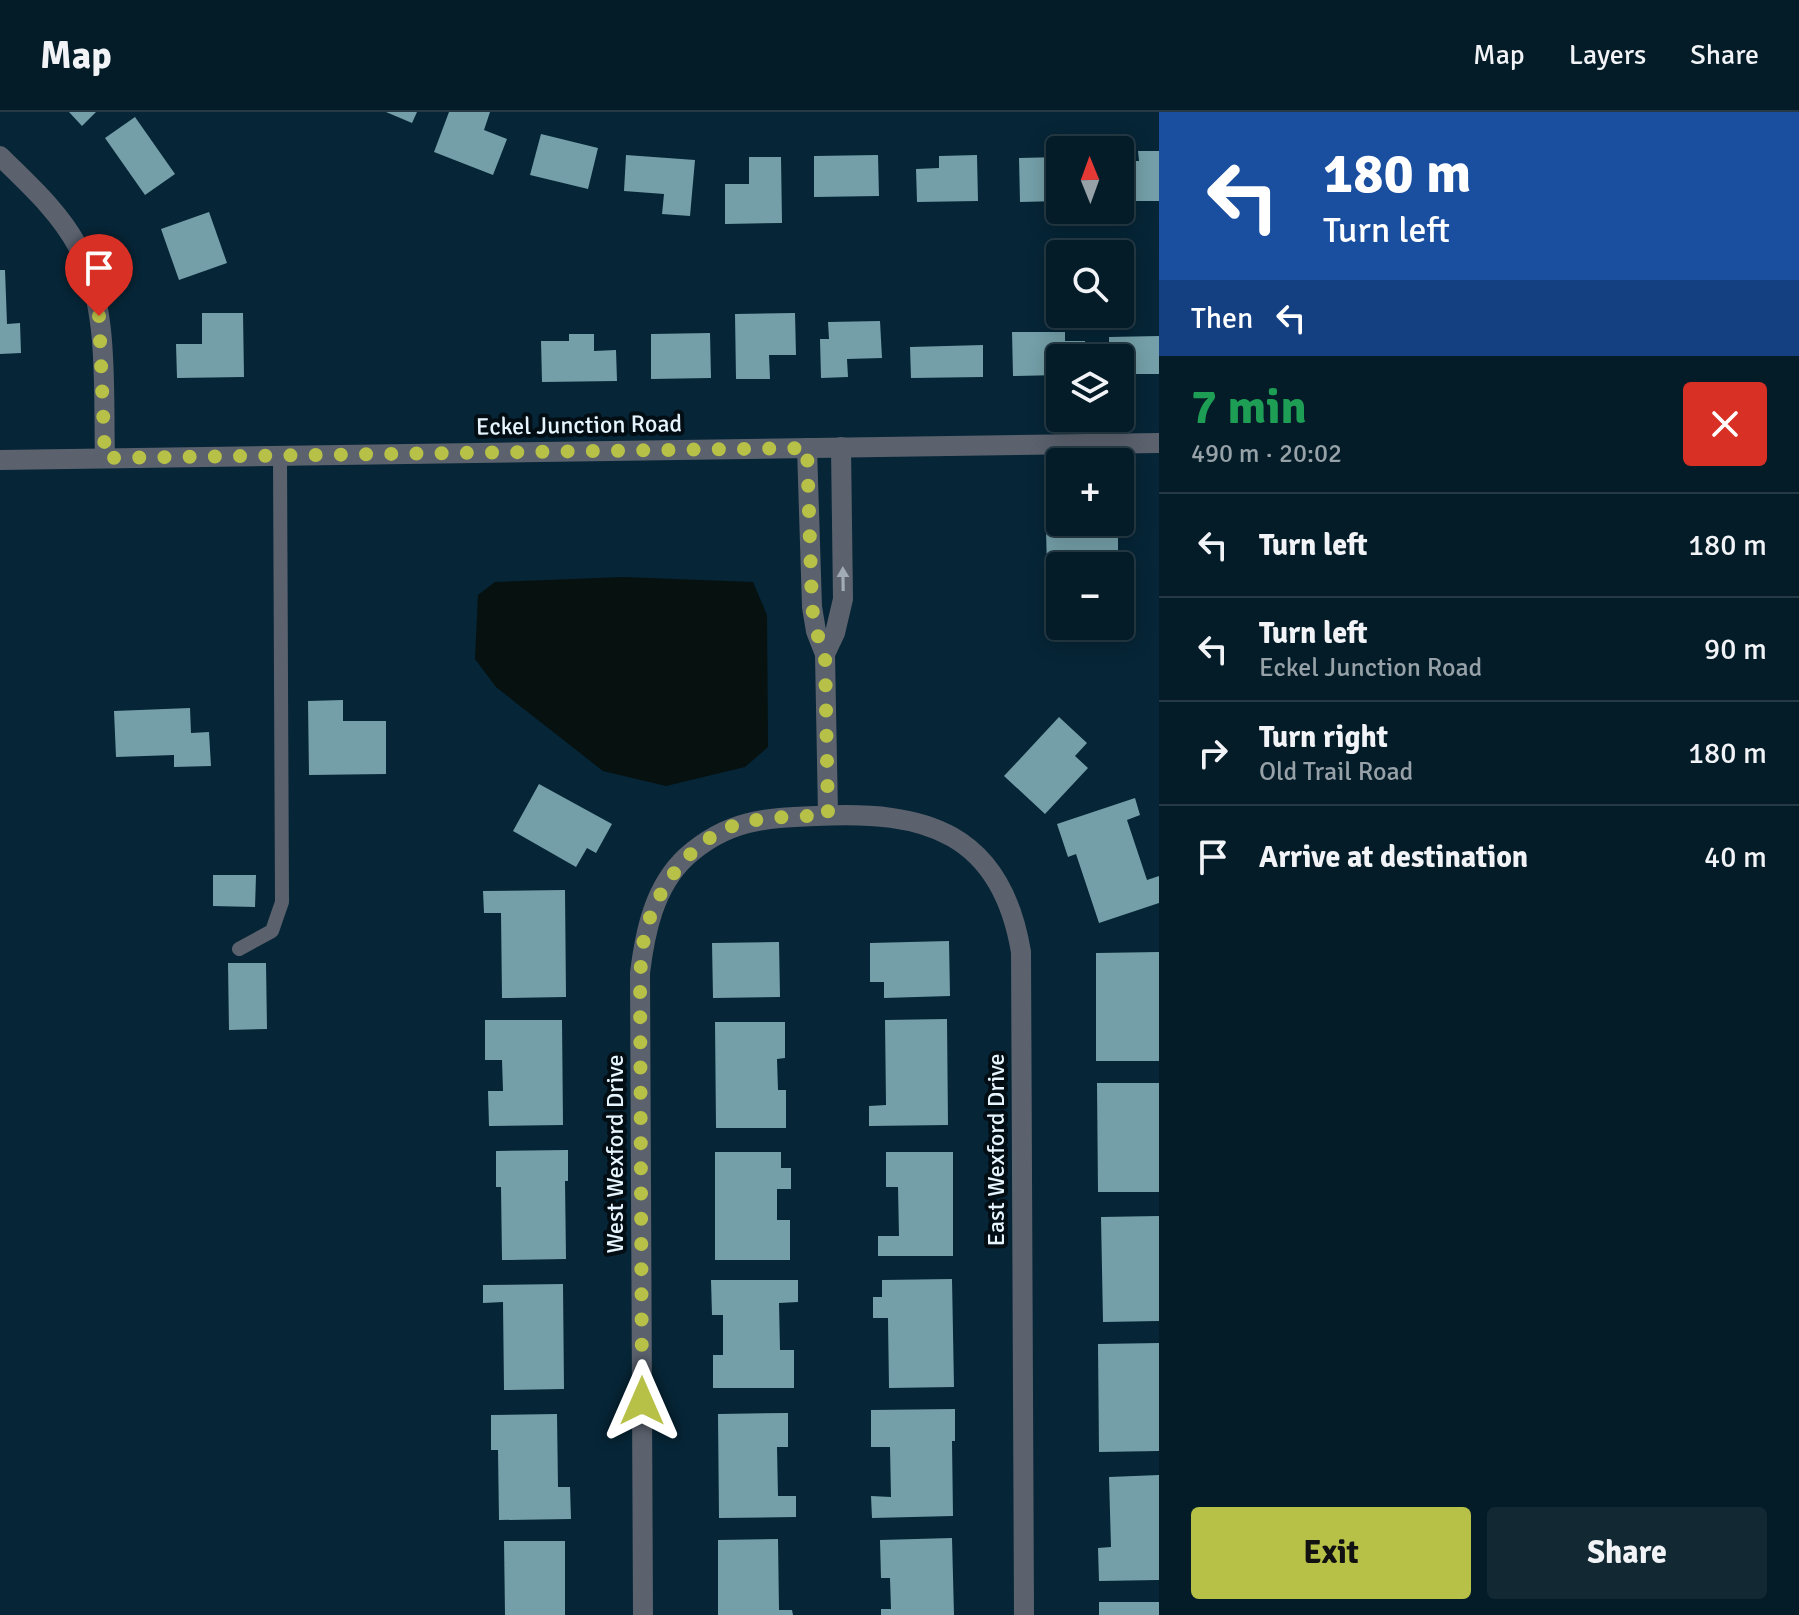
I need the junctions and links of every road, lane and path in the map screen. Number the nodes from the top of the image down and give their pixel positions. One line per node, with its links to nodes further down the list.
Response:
1 (0, 156): 6 (street)
2 (1159, 443): 3 (street, Eckel Junction Road)
3 (841, 447): 4 (street, Eckel Junction Road); 8 (street, one-way to 3)
4 (807, 448): 5 (street, Eckel Junction Road); 8 (street)
5 (280, 455): 6 (street, Eckel Junction Road); 10 (lane)
6 (105, 458): 7 (street, Eckel Junction Road)
7 (0, 460)
8 (825, 654): 9 (street)
9 (828, 815): 11 (street, West Wexford Drive); 12 (street, East Wexford Drive)
10 (239, 949)
11 (643, 1615)
12 (1024, 1615)

